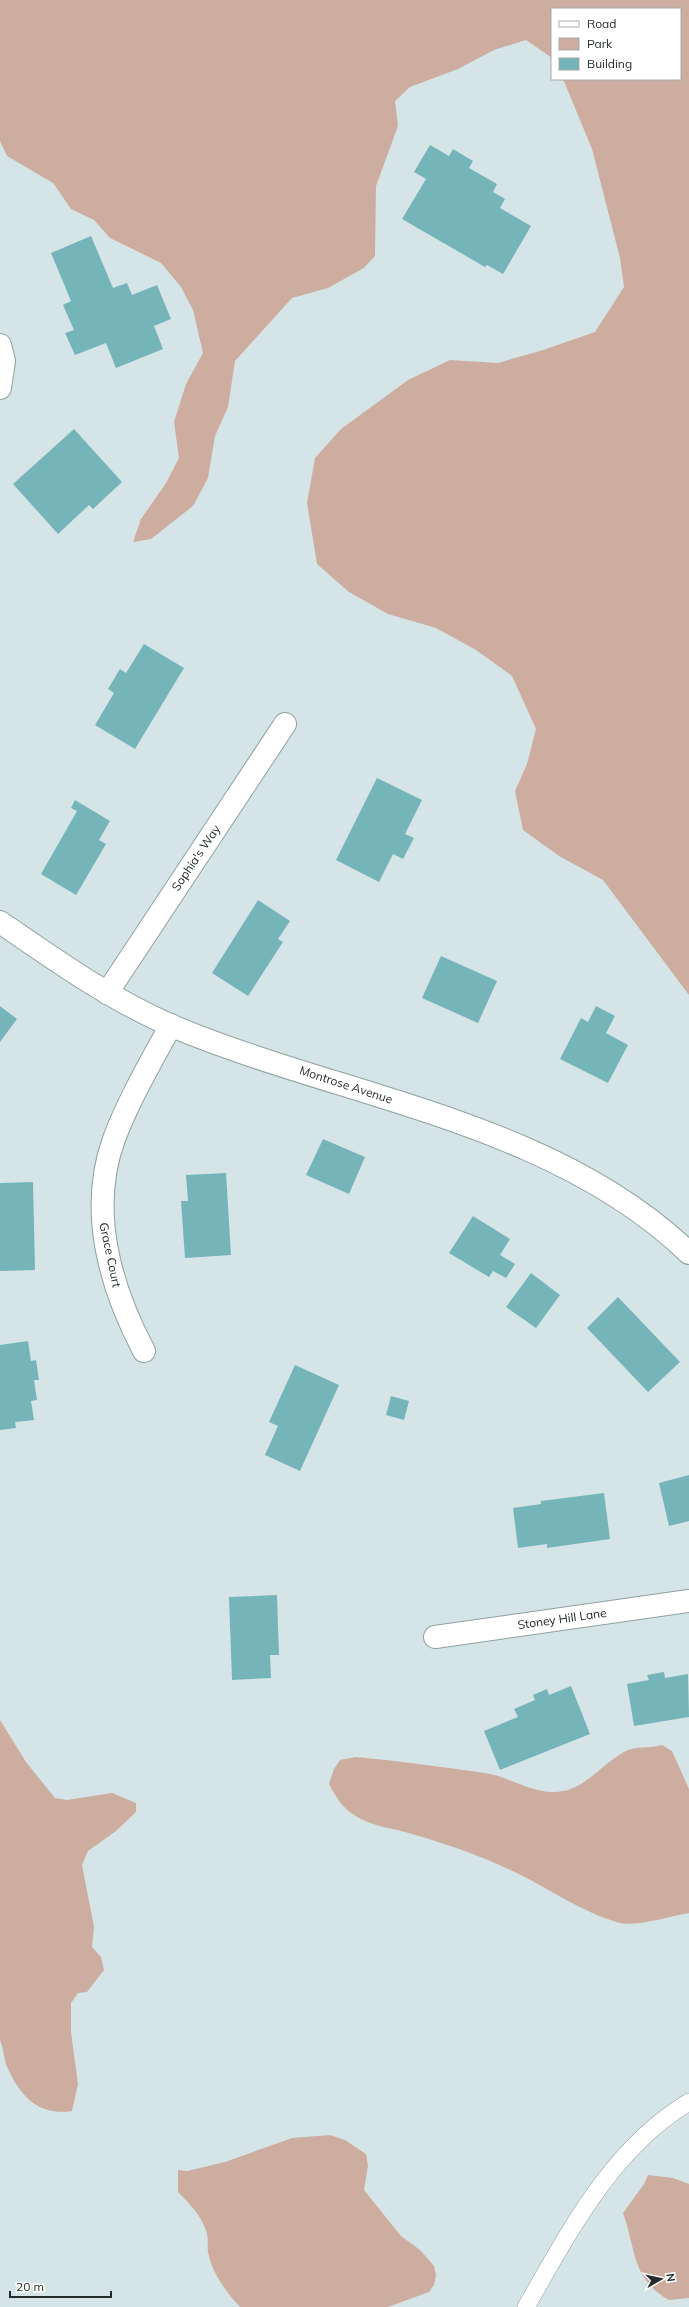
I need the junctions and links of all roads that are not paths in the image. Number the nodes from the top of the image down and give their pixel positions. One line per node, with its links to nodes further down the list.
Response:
1 (0, 345): 2 (street)
2 (0, 388)
3 (285, 724): 5 (street, Sophia's Way)
4 (0, 922): 5 (street, Montrose Avenue)
5 (106, 993): 6 (street, Montrose Avenue)
6 (171, 1025): 7 (street, Montrose Avenue); 8 (street, Grace Court)
7 (689, 1253)
8 (144, 1351)
9 (689, 1601): 10 (street, Stoney Hill Lane)
10 (435, 1637)
11 (689, 2102): 12 (lane)
12 (526, 2307)

